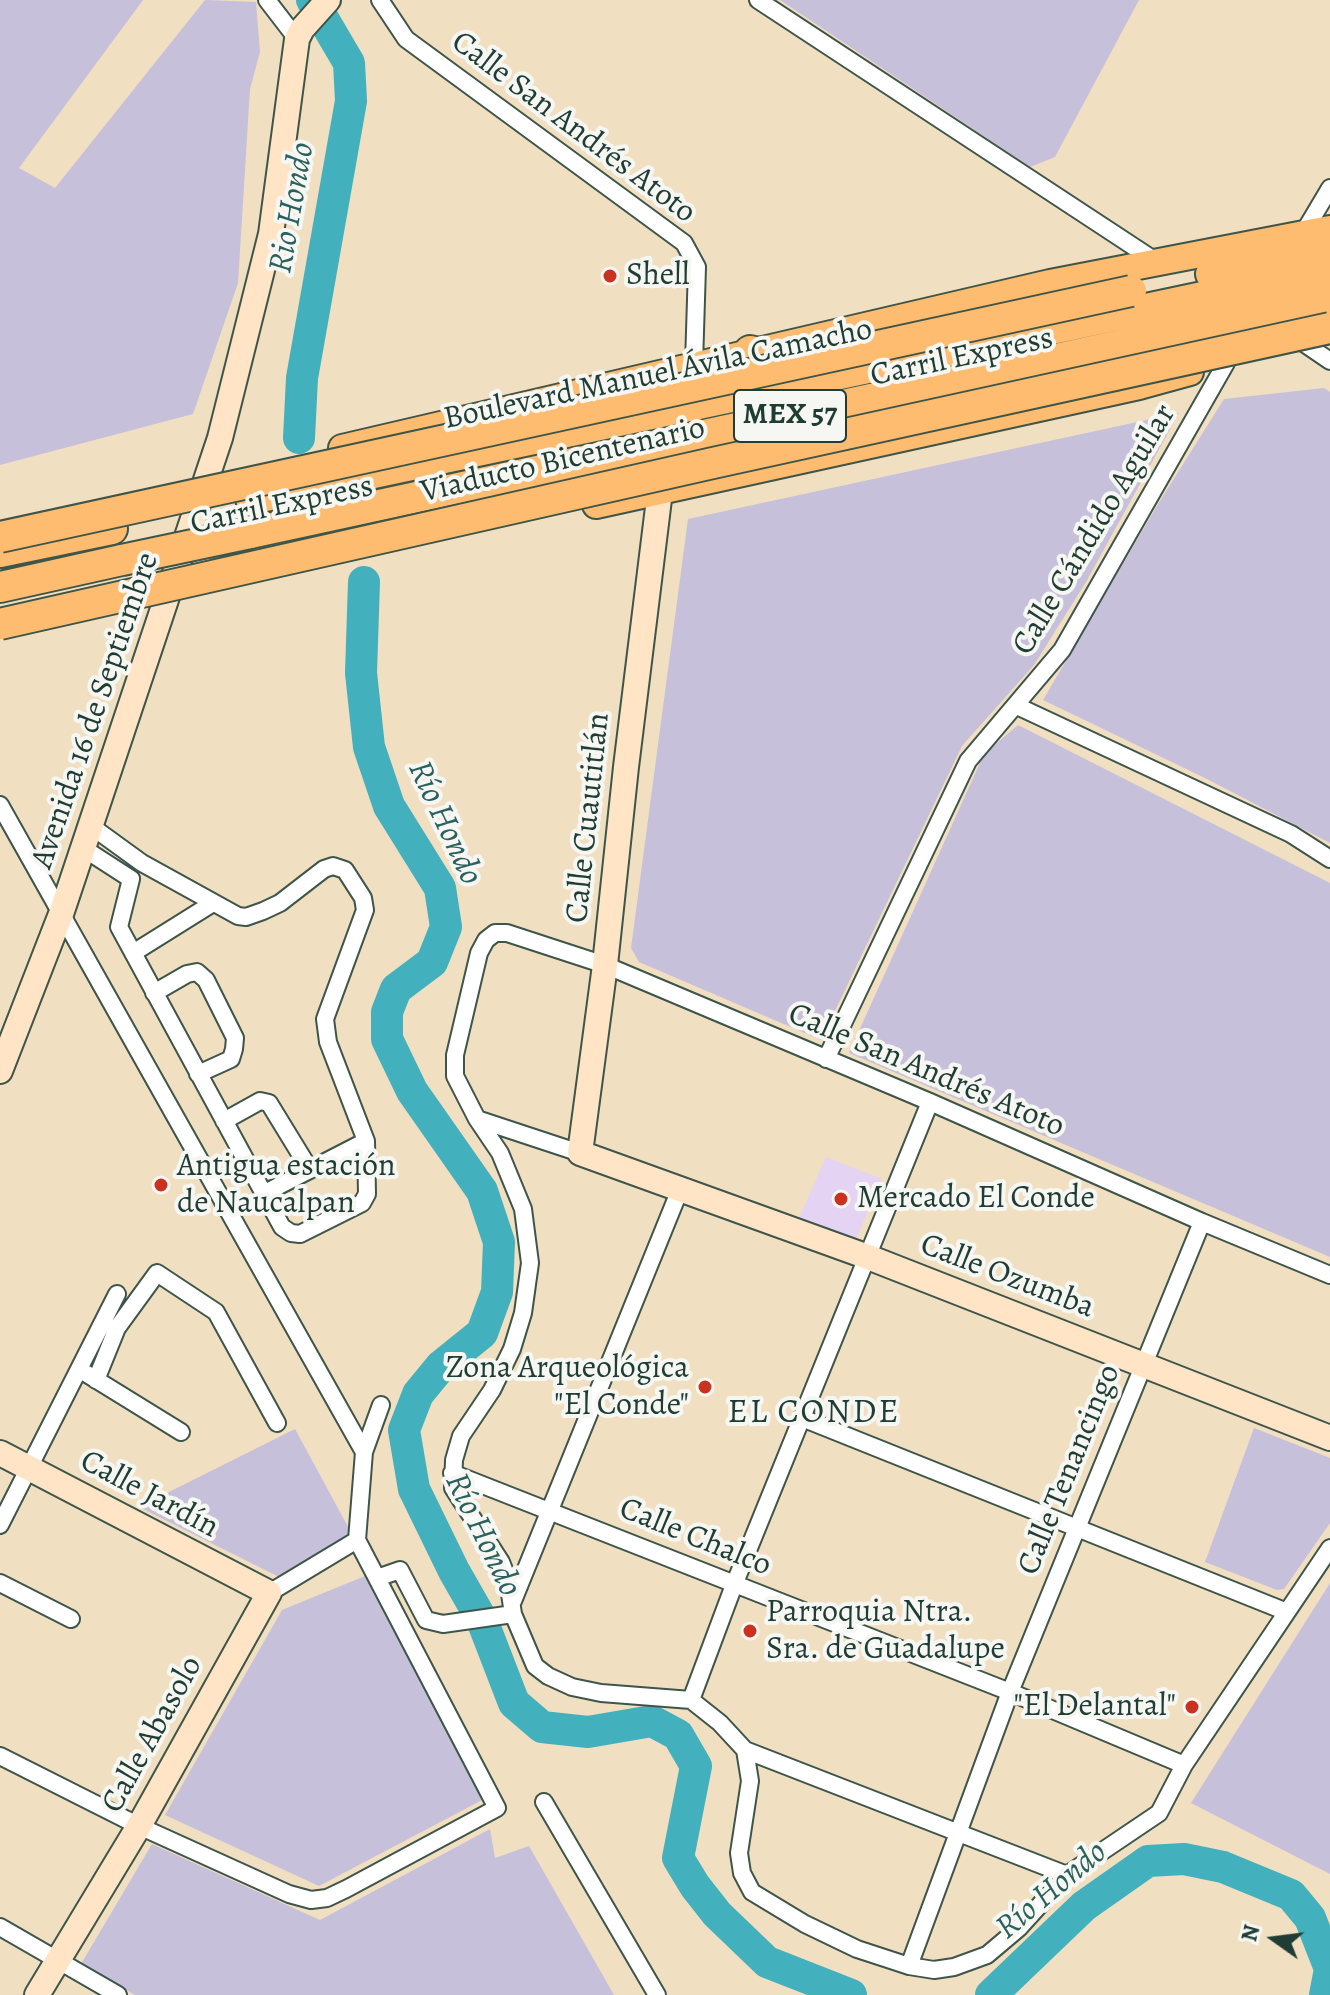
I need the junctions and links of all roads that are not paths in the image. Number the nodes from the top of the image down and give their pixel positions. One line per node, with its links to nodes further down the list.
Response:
1 (267, 0): 5 (street)
2 (328, 0): 5 (street)
3 (380, 0): 19 (street, Calle San Andrés Atoto)
4 (758, 0): 10 (street)
5 (300, 34): 37 (street, Avenida 16 de Septiembre)
6 (1330, 188): 8 (street)
7 (1330, 229): 8 (main road)
8 (1302, 235): 10 (main road)
9 (1330, 247): 26 (highway, Viaducto Bicentenario, bridge)
10 (1157, 262): 16 (main road)
11 (1330, 270): 20 (highway, Boulevard Manuel Ávila Camacho / MEX 57)
12 (1330, 300): 14 (highway, MEX 57)
13 (1330, 314): 31 (highway, Carril Express)
14 (1248, 318): 15 (highway); 22 (highway, MEX 57)
15 (1324, 335): 17 (street); 18 (main road); 33 (highway, Viaducto Bicentenario, bridge)
16 (750, 351): 19 (main road); 20 (highway)
17 (1330, 361)
18 (1226, 363): 23 (main road); 35 (street, Calle Cándido Aguilar)
19 (694, 364): 21 (main road)
20 (845, 372): 28 (highway, Boulevard Manuel Ávila Camacho / MEX 57)
21 (229, 475)
22 (517, 475): 27 (highway); 30 (highway, MEX 57, bridge)
23 (660, 491): 27 (main road); 44 (street, Calle Cuautitlán)
24 (133, 494): 25 (main road)
25 (0, 524)
26 (0, 537)
27 (406, 546): 29 (main road)
28 (0, 552)
29 (252, 579)
30 (0, 587)
31 (0, 605)
32 (132, 606): 34 (main road)
33 (0, 624)
34 (0, 635)
35 (1017, 706): 38 (street); 46 (street, Calle Cándido Aguilar)
36 (0, 805): 42 (street)
37 (87, 837): 39 (street); 40 (street); 42 (street, Avenida 16 de Septiembre)
38 (1330, 859)
39 (142, 863): 40 (street); 41 (street)
40 (131, 879): 43 (street)
41 (213, 903): 43 (street); 52 (street)
42 (61, 914): 47 (street, Avenida 16 de Septiembre); 69 (street)
43 (133, 953): 45 (street)
44 (605, 965): 46 (street, Calle San Andrés Atoto); 50 (street, Calle San Andrés Atoto); 53 (street, Calle Cuautitlán)
45 (154, 993): 48 (street); 48 (street)
46 (826, 1059): 49 (street, Calle San Andrés Atoto)
47 (0, 1071)
48 (198, 1074): 51 (street)
49 (930, 1102): 57 (street, Calle San Andrés Atoto); 58 (street)
50 (477, 1119): 53 (street, Calle Ozumba); 72 (street)
51 (224, 1121): 54 (street); 56 (street)
52 (366, 1141): 54 (street); 56 (street)
53 (580, 1153): 55 (street, Calle Ozumba)
54 (310, 1170): 56 (street)
55 (681, 1187): 58 (street, Calle Ozumba); 73 (street)
56 (263, 1194)
57 (1202, 1222): 59 (street, Calle San Andrés Atoto); 61 (street, Calle Tenancingo)
58 (868, 1257): 61 (street, Calle Ozumba); 65 (street)
59 (1330, 1275)
60 (117, 1294): 62 (street)
61 (1144, 1365): 68 (street, Calle Ozumba); 75 (street, Calle Tenancingo)
62 (79, 1369): 63 (street); 71 (street)
63 (96, 1380): 66 (street); 67 (street)
64 (381, 1405): 69 (street)
65 (802, 1418): 75 (street); 80 (street)
66 (277, 1423)
67 (181, 1432)
68 (1330, 1438)
69 (364, 1452): 76 (street)
70 (0, 1453): 71 (street, Calle Jardín)
71 (30, 1468): 74 (street); 81 (street, Calle Jardín)
72 (452, 1473): 73 (street, Calle Chalco); 82 (street)
73 (552, 1511): 80 (street, Calle Chalco); 82 (street)
74 (0, 1525)
75 (1076, 1527): 83 (street); 85 (street, Calle Tenancingo)
76 (357, 1540): 78 (street); 81 (street, Calle Abasolo)
77 (1330, 1548): 83 (street)
78 (377, 1578): 82 (street); 91 (street)
79 (0, 1583): 84 (street)
80 (734, 1585): 85 (street, Calle Chalco); 86 (street)
81 (269, 1593): 91 (street, Calle Abasolo)
82 (510, 1610): 86 (street)
83 (1287, 1612): 89 (street)
84 (71, 1619)
85 (1010, 1692): 89 (street, Calle Chalco); 92 (street, Calle Tenancingo)
86 (691, 1700): 87 (street)
87 (745, 1750): 92 (street); 96 (street)
88 (0, 1756): 91 (street)
89 (1184, 1765): 93 (street)
90 (544, 1802): 99 (street)
91 (139, 1826): 95 (street, Calle Abasolo)
92 (957, 1830): 93 (street); 96 (street, Calle Tenancingo)
93 (1067, 1875): 96 (street)
94 (0, 1927): 95 (street)
95 (58, 1960): 97 (street, Calle Abasolo); 98 (street)
96 (909, 1966)
97 (37, 1995)
98 (118, 1995)
99 (657, 1995)

